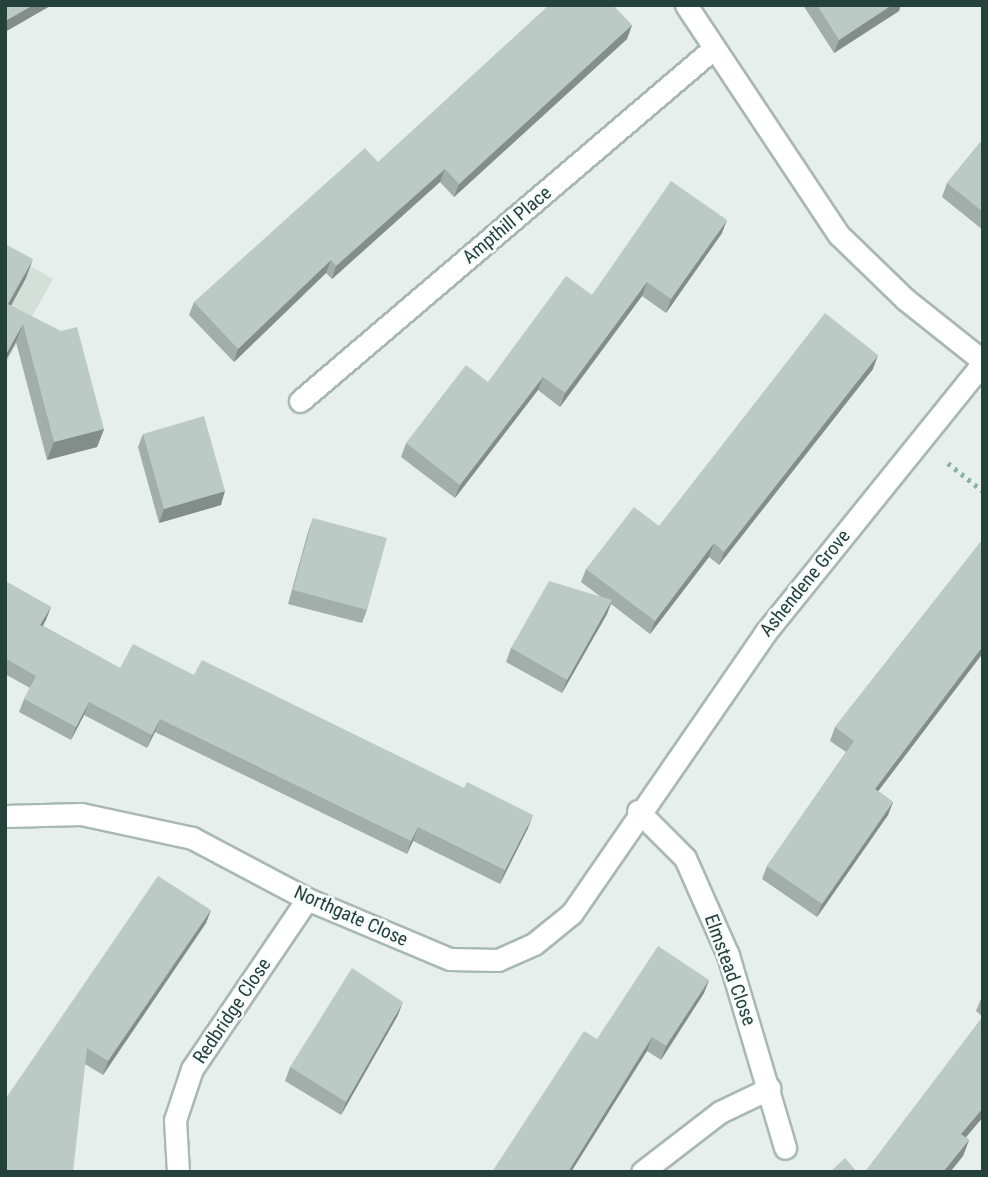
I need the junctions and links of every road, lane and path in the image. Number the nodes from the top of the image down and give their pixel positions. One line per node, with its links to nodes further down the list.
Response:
1 (686, 5): 2 (street, Ashendene Grove)
2 (714, 48): 3 (street, Ashendene Grove); 4 (street, Ampthill Place)
3 (983, 362): 5 (street, Ashendene Grove)
4 (300, 401)
5 (638, 811): 7 (street, Northgate Close); 8 (street, Elmstead Close)
6 (5, 816): 7 (street, Northgate Close)
7 (307, 899): 10 (street, Redbridge Close)
8 (769, 1088): 9 (street, Elmstead Close); 11 (street)
9 (785, 1148)
10 (178, 1172)
11 (642, 1172)

